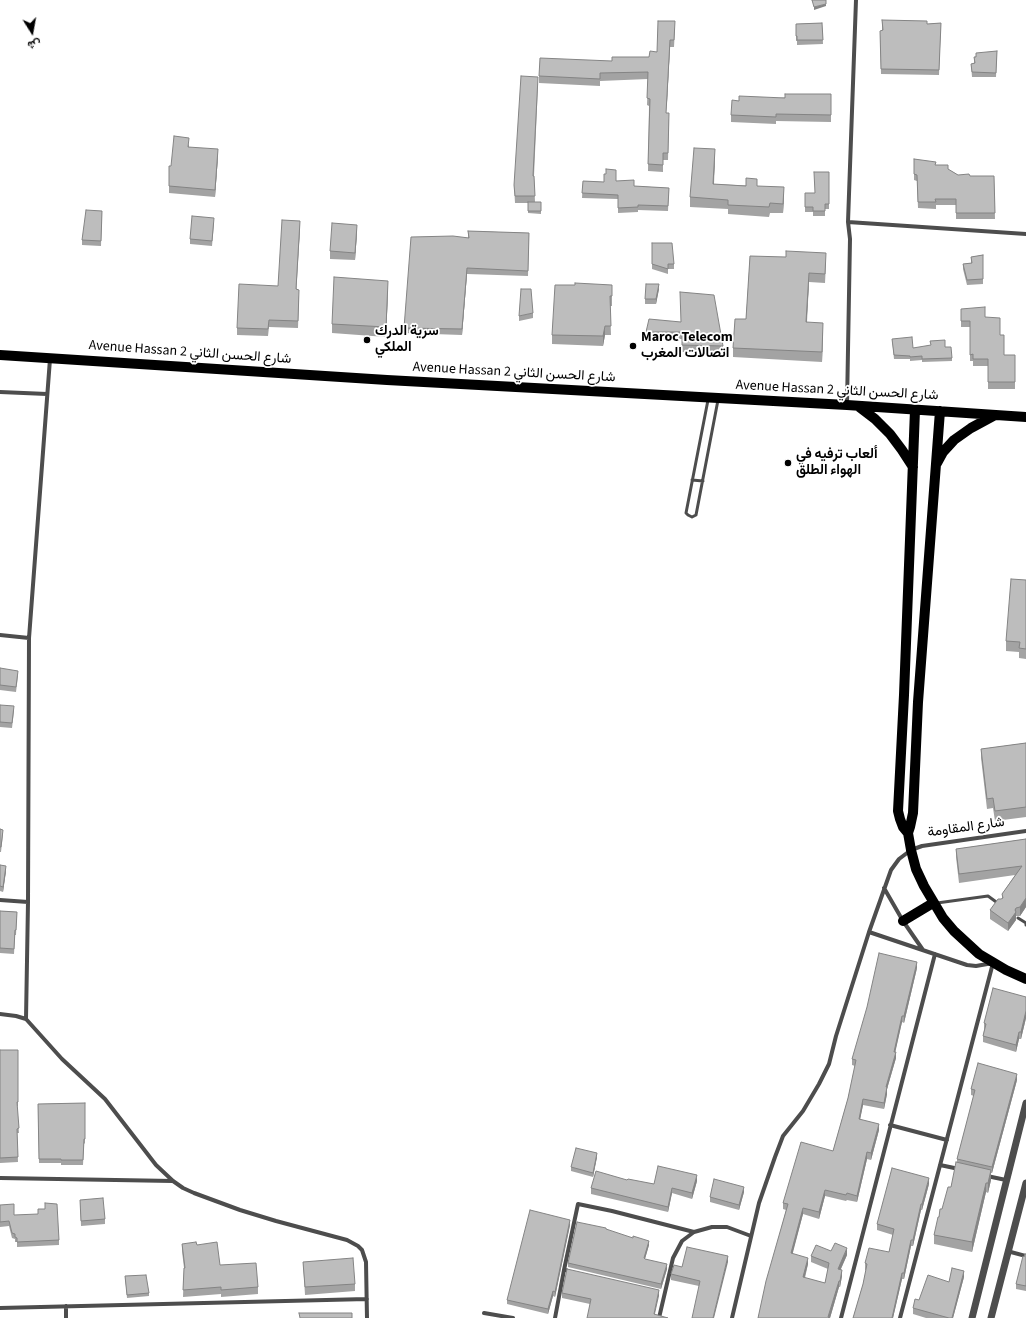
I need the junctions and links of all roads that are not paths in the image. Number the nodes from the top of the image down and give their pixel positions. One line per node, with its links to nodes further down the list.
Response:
1 (856, 0): 2 (street)
2 (848, 222): 3 (street); 9 (street)
3 (1026, 234)
4 (0, 355): 5 (main road, Avenue Hassan 2 شارع الحسن الثاني)
5 (50, 358): 7 (street); 8 (main road, Avenue Hassan 2 شارع الحسن الثاني)
6 (0, 392): 7 (street)
7 (47, 394): 20 (street)
8 (713, 398): 9 (main road, Avenue Hassan 2 شارع الحسن الثاني); 17 (lane); 18 (lane)
9 (847, 405): 10 (main road, Avenue Hassan 2 شارع الحسن الثاني)
10 (858, 406): 11 (main road, Avenue Hassan 2 شارع الحسن الثاني); 15 (main road)
11 (915, 410): 12 (main road, Avenue Hassan 2 شارع الحسن الثاني); 15 (main road)
12 (940, 411): 13 (main road, Avenue Hassan 2 شارع الحسن الثاني); 16 (main road)
13 (995, 415): 14 (main road, Avenue Hassan 2 شارع الحسن الثاني); 16 (main road)
14 (1026, 417)
15 (913, 467): 22 (main road)
16 (935, 467): 22 (main road)
17 (692, 480): 18 (lane); 18 (lane)
18 (703, 482)
19 (0, 635): 20 (street)
20 (29, 638): 26 (street)
21 (1026, 831): 23 (street, شارع المقاومة)
22 (908, 833): 23 (main road)
23 (911, 850): 24 (street); 27 (main road)
24 (884, 888): 30 (street); 32 (street)
25 (0, 900): 26 (street)
26 (28, 902): 38 (street)
27 (933, 903): 28 (lane); 30 (main road); 35 (main road)
28 (1000, 905)
29 (1018, 918): 31 (lane)
30 (903, 921): 33 (street)
31 (1026, 925)
32 (869, 932): 33 (street); 50 (street)
33 (923, 950): 34 (street)
34 (935, 954): 35 (street); 40 (street)
35 (993, 963): 36 (main road); 41 (street)
36 (1026, 979)
37 (0, 1014): 38 (street)
38 (26, 1019): 47 (street)
39 (1026, 1103): 46 (street)
40 (890, 1125): 41 (street); 67 (street)
41 (947, 1140): 42 (street)
42 (940, 1165): 43 (street); 68 (street)
43 (962, 1170)
44 (984, 1175): 46 (street)
45 (0, 1178): 47 (street)
46 (1006, 1180): 69 (street)
47 (173, 1181): 57 (street)
48 (1026, 1183): 51 (street)
49 (694, 1232): 50 (street); 53 (street); 56 (street)
50 (751, 1236): 66 (street)
51 (1007, 1252): 52 (street); 70 (street)
52 (1026, 1256)
53 (564, 1270): 54 (street); 64 (street)
54 (572, 1272)
55 (656, 1291): 56 (street)
56 (664, 1293): 65 (street)
57 (367, 1299): 58 (street); 62 (street)
58 (66, 1306): 59 (street); 61 (street)
59 (0, 1308)
60 (484, 1313): 63 (street)
61 (66, 1318)
62 (368, 1318)
63 (513, 1318)
64 (555, 1318)
65 (658, 1318)
66 (732, 1318)
67 (841, 1318)
68 (900, 1318)
69 (972, 1318)
70 (991, 1318)

